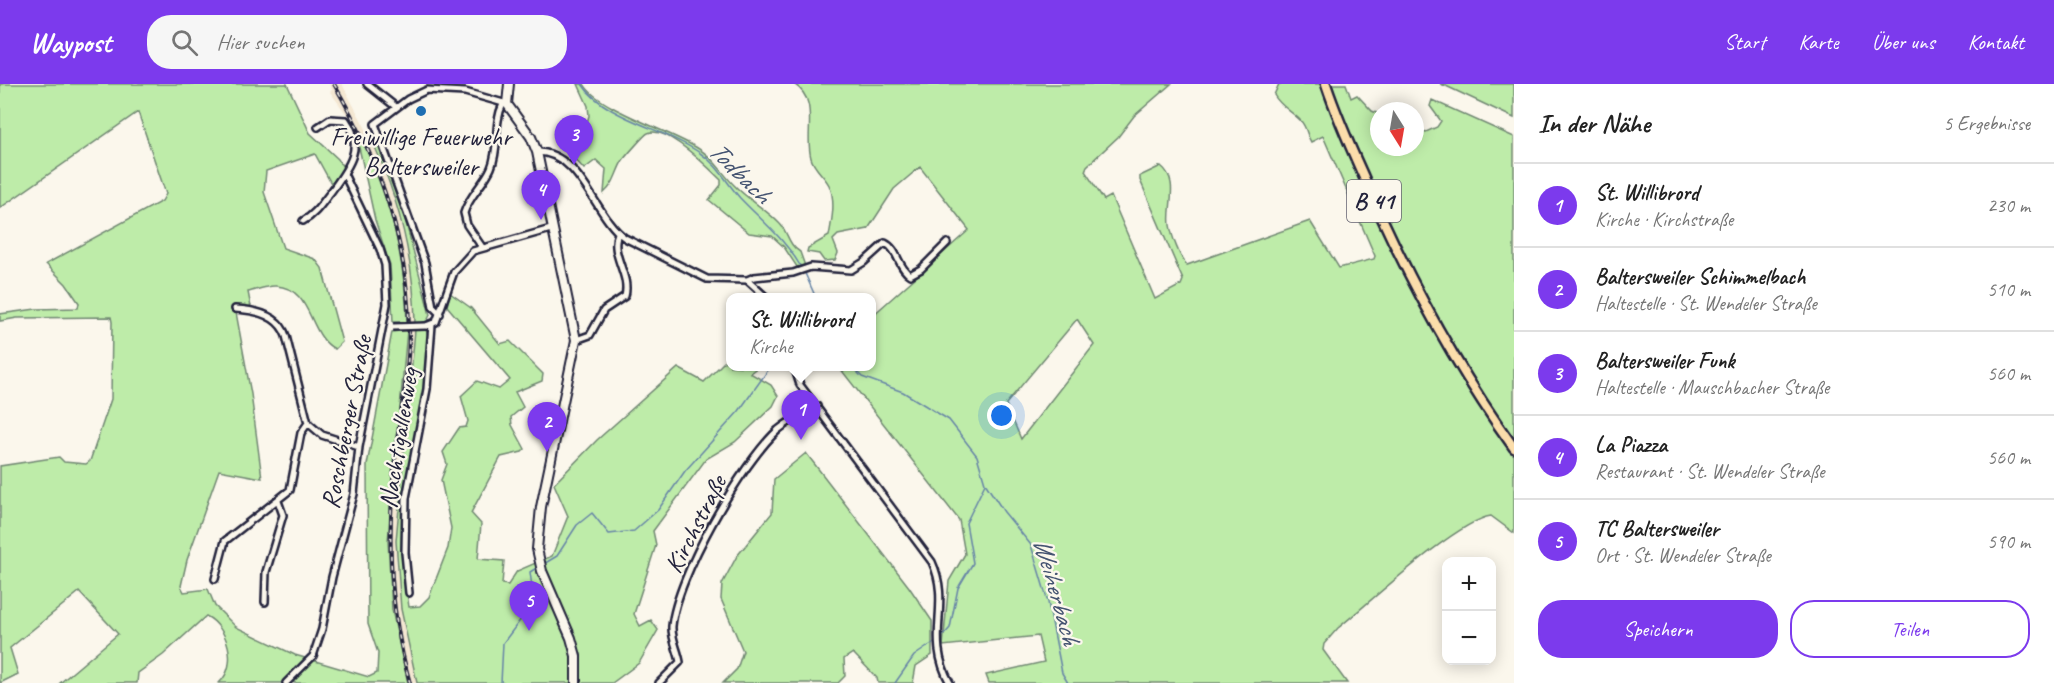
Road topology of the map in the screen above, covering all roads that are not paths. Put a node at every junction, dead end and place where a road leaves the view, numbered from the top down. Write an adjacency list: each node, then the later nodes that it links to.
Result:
1 (367, 84): 7 (street)
2 (424, 84): 5 (street)
3 (509, 84): 6 (main road)
4 (1326, 84): 27 (highway, B 41)
5 (427, 90): 6 (street); 7 (street)
6 (505, 104): 9 (main road); 15 (street)
7 (396, 107): 19 (street)
8 (318, 127): 10 (street)
9 (537, 152): 12 (main road); 13 (street)
10 (344, 174): 11 (street); 21 (street)
11 (303, 221)
12 (551, 229): 15 (street); 22 (main road)
13 (618, 233): 16 (street); 22 (street)
14 (947, 243): 16 (street)
15 (482, 247): 19 (street)
16 (747, 280): 17 (street)
17 (762, 293)
18 (235, 309): 25 (street)
19 (440, 314): 20 (street)
20 (429, 325): 21 (street, Roschberger Straße, bridge); 30 (street, Nachtigallenweg)
21 (385, 327): 26 (street, Roschberger Straße)
22 (576, 340): 33 (main road)
23 (796, 371): 24 (street)
24 (818, 406): 34 (street, Kirchstraße); 35 (street)
25 (308, 423): 26 (street); 28 (street)
26 (359, 447): 32 (street, Roschberger Straße)
27 (1514, 448)
28 (278, 501): 29 (street); 31 (street)
29 (215, 579)
30 (409, 593)
31 (265, 602)
32 (286, 683)
33 (576, 683)
34 (659, 683)
35 (950, 683)

